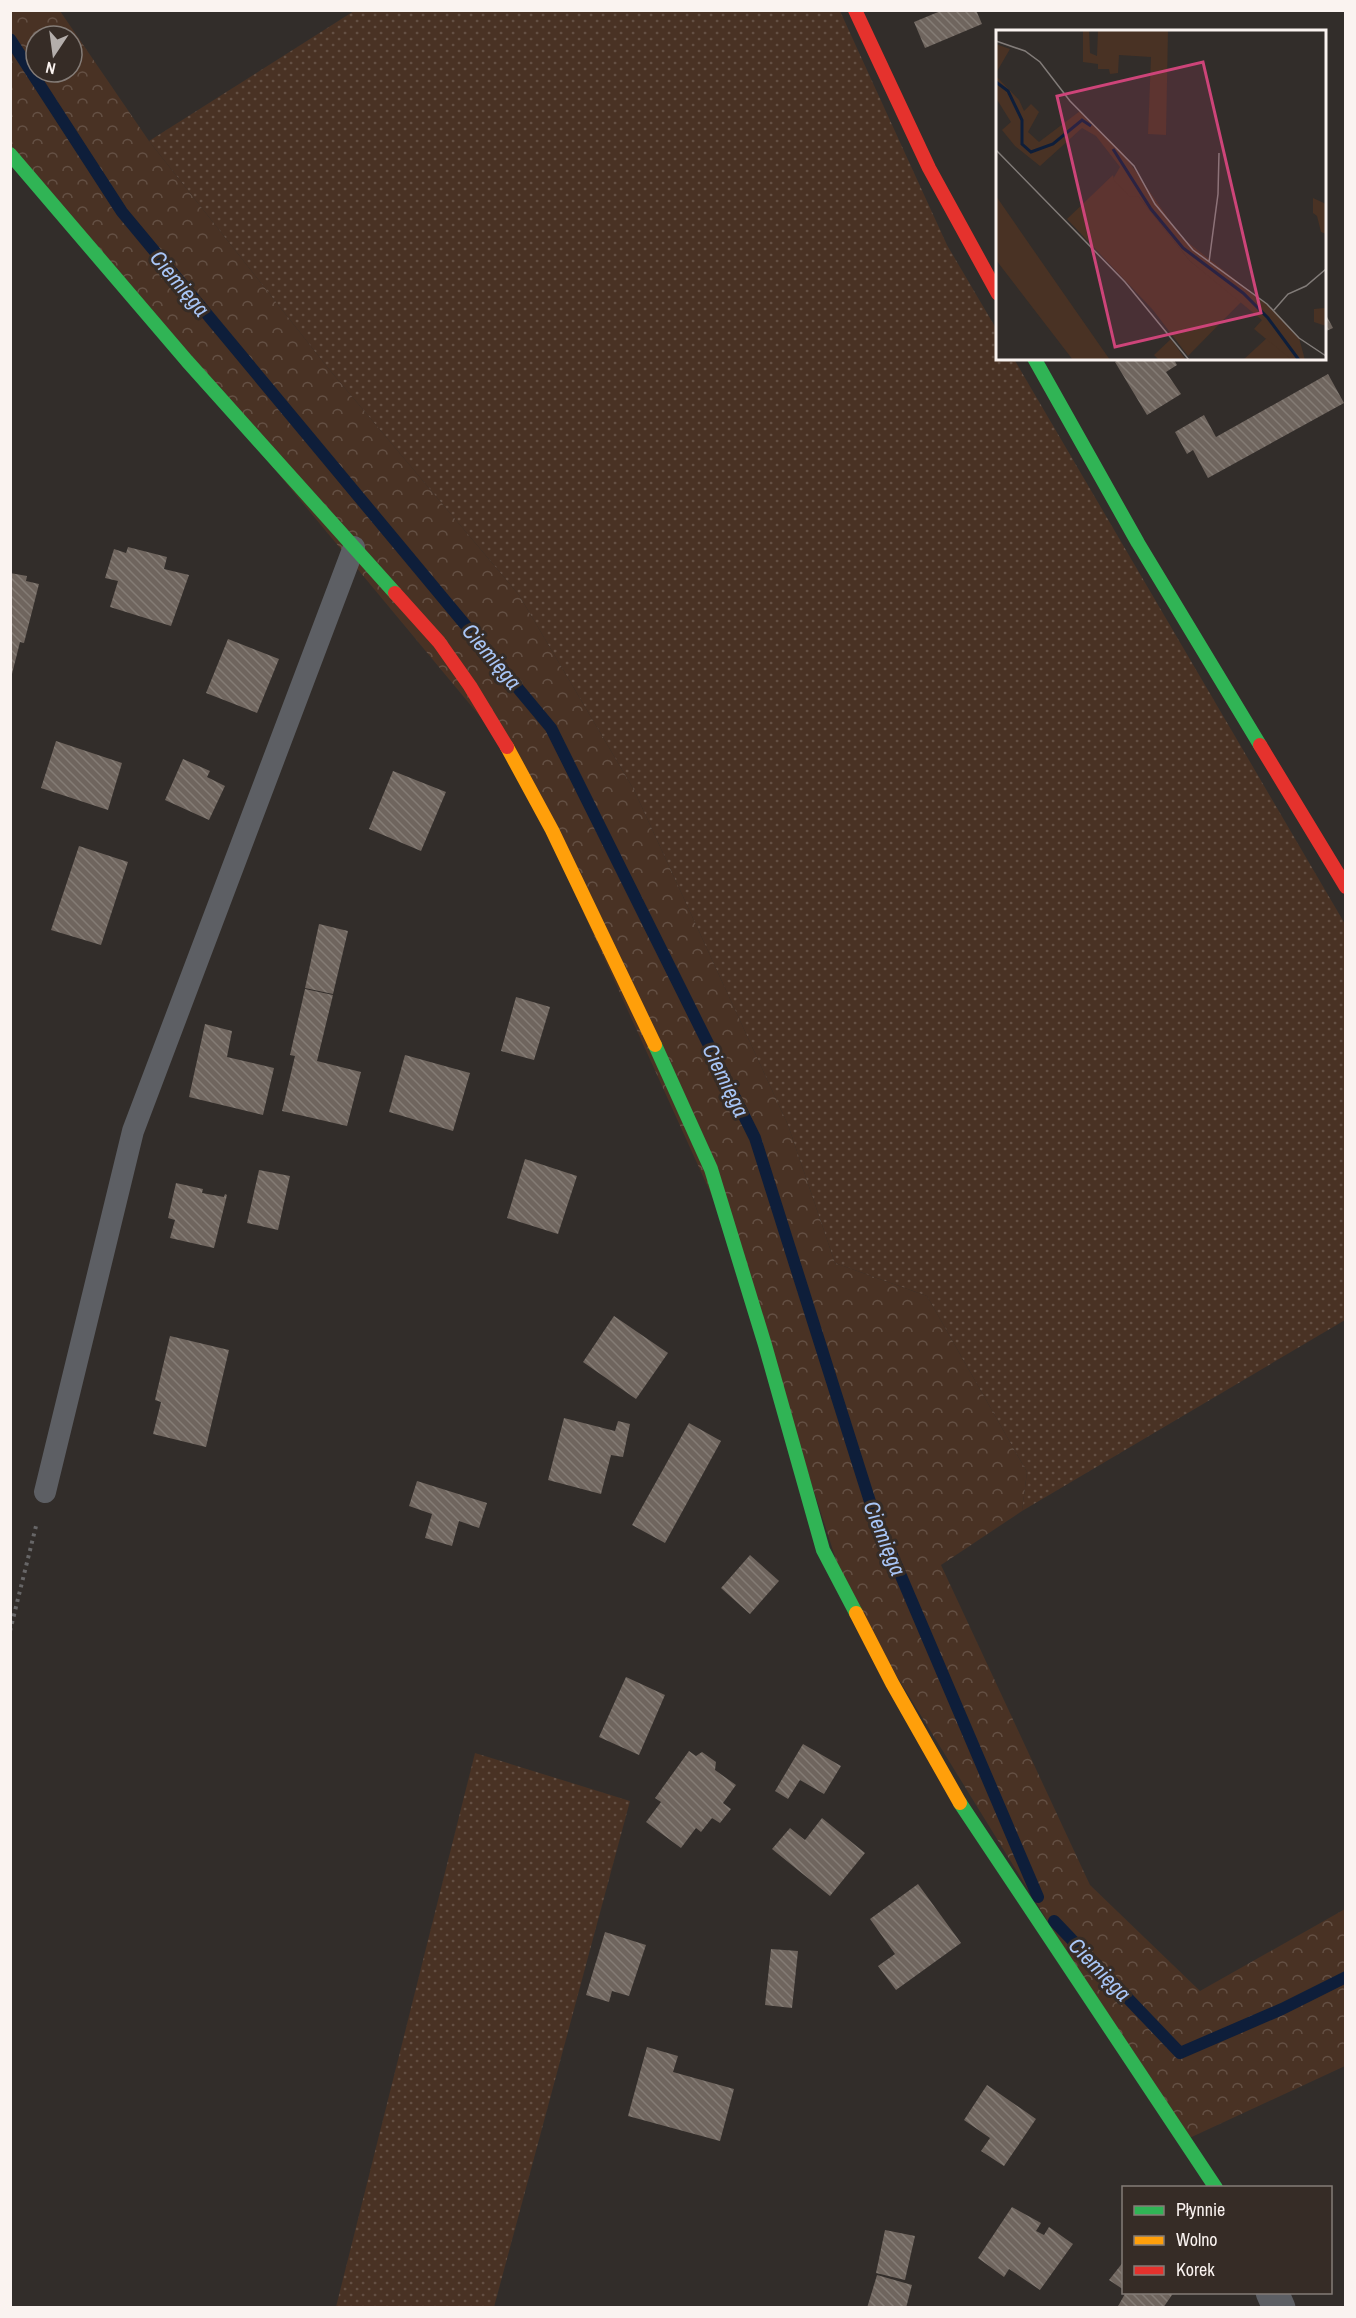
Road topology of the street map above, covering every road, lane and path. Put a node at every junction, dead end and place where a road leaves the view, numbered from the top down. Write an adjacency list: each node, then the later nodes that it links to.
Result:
1 (855, 10): 3 (street)
2 (10, 154): 5 (street)
3 (996, 290)
4 (1035, 360): 6 (street)
5 (354, 547): 7 (lane); 9 (street)
6 (1346, 887)
7 (45, 1492): 8 (path)
8 (10, 1631)
9 (1215, 2186)

